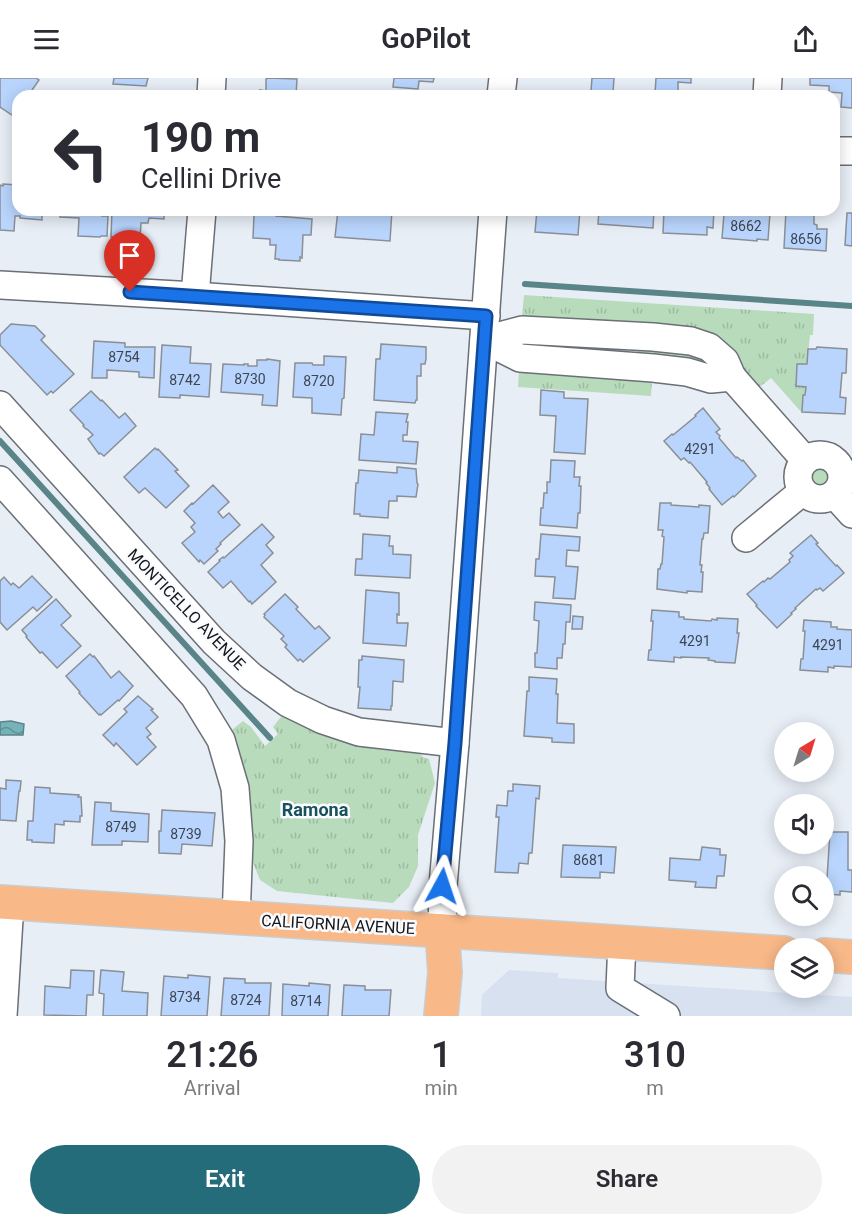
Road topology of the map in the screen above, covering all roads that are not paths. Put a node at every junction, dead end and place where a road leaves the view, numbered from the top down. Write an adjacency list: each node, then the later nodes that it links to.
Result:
1 (202, 216): 4 (street)
2 (494, 216): 5 (street)
3 (0, 285): 4 (street)
4 (195, 296): 5 (street)
5 (485, 328): 6 (street); 7 (street); 17 (street)
6 (624, 336): 7 (street); 8 (street)
7 (621, 366): 8 (street)
8 (732, 377): 11 (street)
9 (0, 405): 17 (street, MONTICELLO AVENUE)
10 (844, 454): 11 (street); 14 (street)
11 (805, 460): 13 (street)
12 (0, 480): 19 (street)
13 (802, 491): 14 (street); 16 (street)
14 (834, 494): 15 (street)
15 (852, 514)
16 (746, 538)
17 (455, 743): 20 (street)
18 (5, 902): 19 (main road, CALIFORNIA AVENUE); 25 (street)
19 (236, 918): 20 (main road, CALIFORNIA AVENUE)
20 (442, 931): 21 (main road, CALIFORNIA AVENUE); 26 (main road)
21 (622, 942): 22 (main road, CALIFORNIA AVENUE); 27 (street)
22 (774, 952)
23 (834, 956): 24 (main road)
24 (852, 957)
25 (3, 1016)
26 (441, 1016)
27 (666, 1016)

